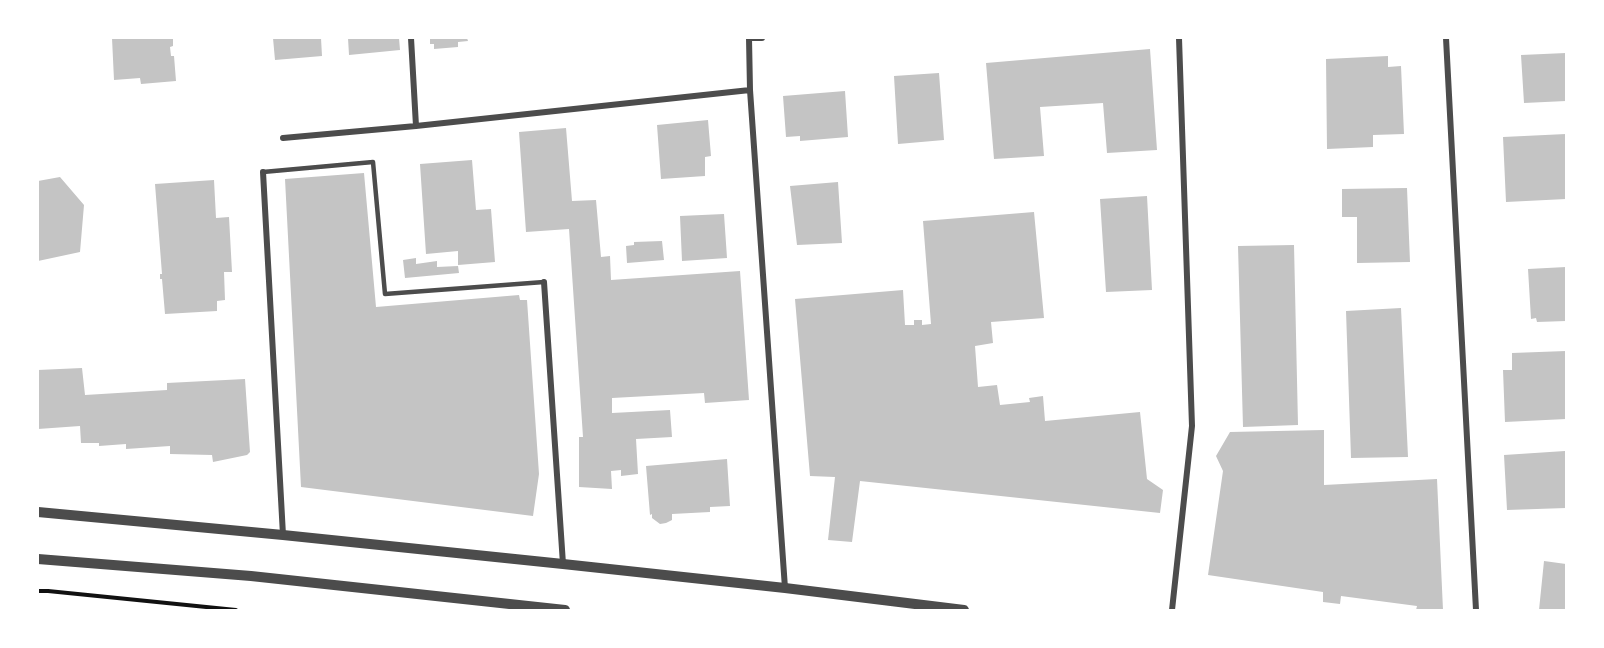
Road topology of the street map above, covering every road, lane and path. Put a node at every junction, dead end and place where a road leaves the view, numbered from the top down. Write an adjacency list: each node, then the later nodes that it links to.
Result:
1 (411, 38): 7 (street)
2 (749, 38): 3 (street); 6 (street)
3 (762, 38)
4 (1179, 38): 20 (street)
5 (1446, 38): 21 (street)
6 (750, 90): 7 (street); 15 (street)
7 (416, 126): 8 (street)
8 (283, 138)
9 (263, 172): 10 (lane); 12 (street)
10 (544, 282): 14 (street)
11 (39, 511): 12 (street)
12 (283, 534): 14 (street)
13 (38, 560): 18 (street)
14 (563, 564): 15 (street)
15 (784, 588): 19 (street)
16 (38, 591): 17 (path)
17 (236, 610)
18 (565, 610)
19 (964, 610)
20 (1172, 610)
21 (1476, 610)

